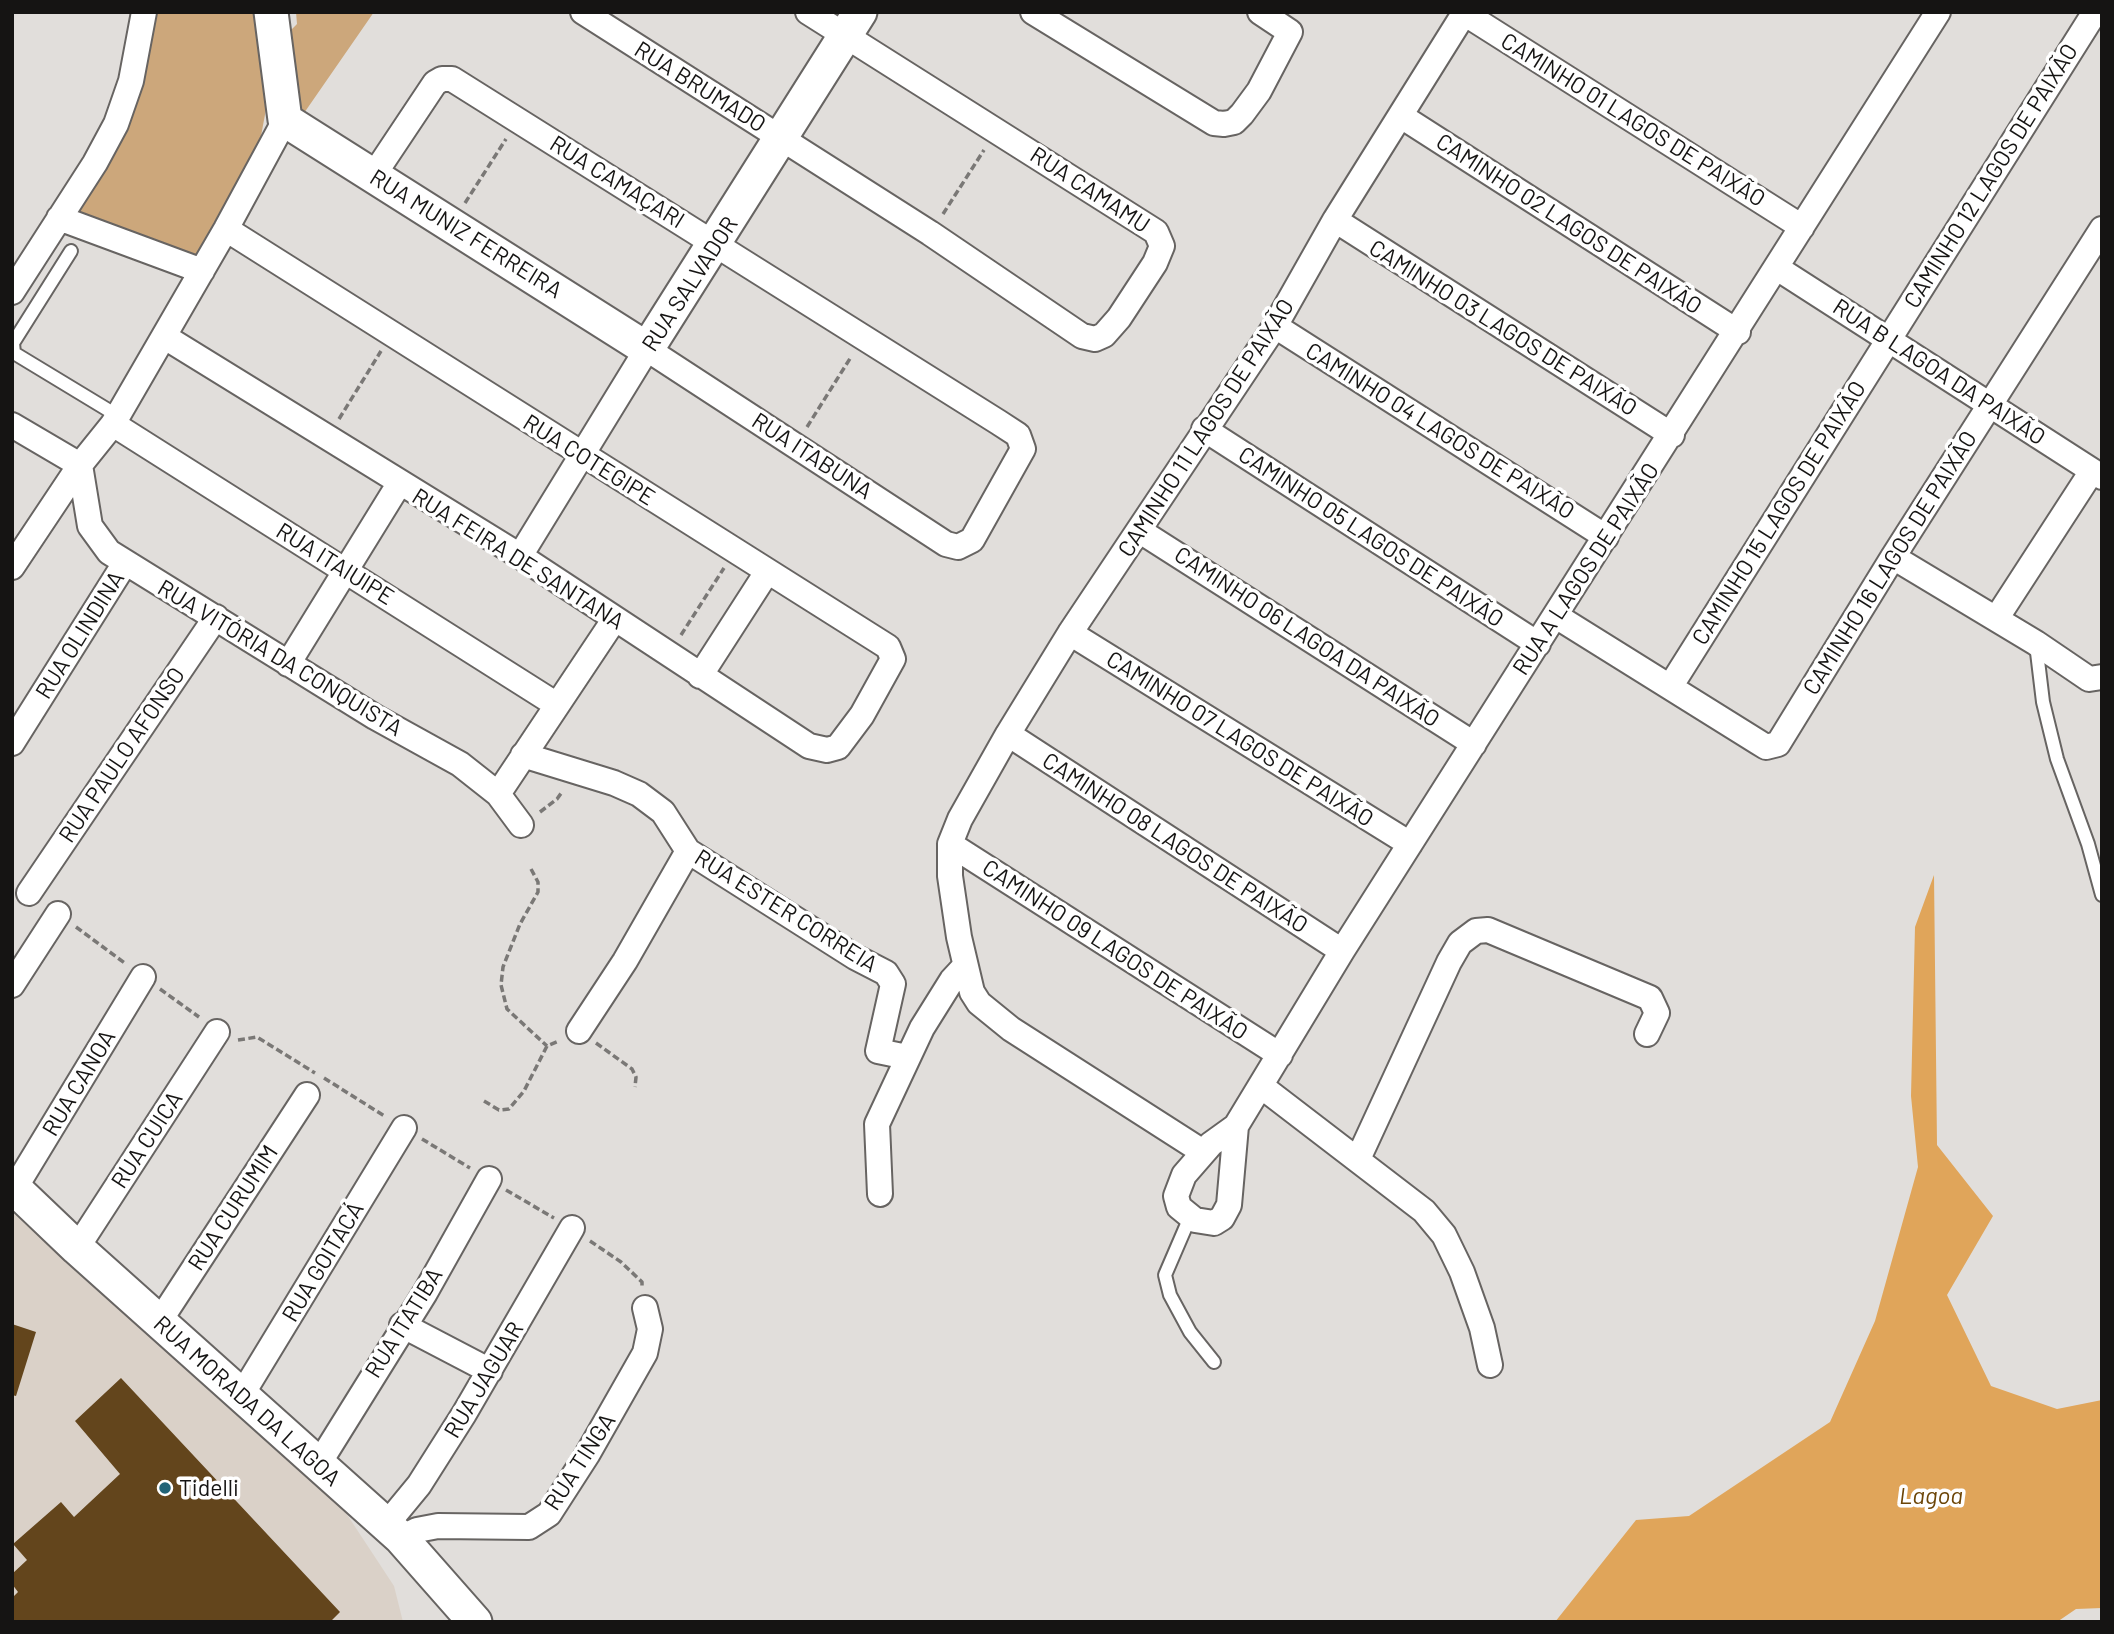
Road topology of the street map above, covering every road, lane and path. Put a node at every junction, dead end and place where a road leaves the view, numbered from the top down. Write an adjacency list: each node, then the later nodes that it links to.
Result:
1 (144, 12): 18 (street)
2 (271, 12): 13 (street)
3 (583, 12): 16 (street, RUA BRUMADO)
4 (808, 12): 11 (street)
5 (1033, 12): 10 (street)
6 (1260, 12): 10 (street)
7 (1938, 12): 21 (street, RUA A LAGOS DE PAIXÃO)
8 (2095, 12): 35 (street, CAMINHO 12 LAGOS DE PAIXÃO)
9 (1464, 13): 12 (street, CAMINHO 11 LAGOS DE PAIXÃO); 21 (street, CAMINHO 01 LAGOS DE PAIXÃO)
10 (1060, 19)
11 (853, 24): 15 (street, RUA CAMAMU); 16 (street, RUA SALVADOR)
12 (1401, 116): 19 (street, CAMINHO 11 LAGOS DE PAIXÃO); 31 (street, CAMINHO 02 LAGOS DE PAIXÃO)
13 (285, 120): 17 (street, RUA MUNIZ FERREIRA); 22 (street)
14 (519, 120): 17 (street, RUA CAMAÇARI); 20 (path); 25 (street, RUA CAMAÇARI)
15 (997, 130): 24 (path); 24 (street, RUA CAMAMU)
16 (782, 139): 24 (street, RUA CAMAMU); 25 (street, RUA SALVADOR)
17 (373, 176): 20 (street, RUA MUNIZ FERREIRA)
18 (59, 218): 28 (street); 29 (street)
19 (1335, 220): 30 (street, CAMINHO 11 LAGOS DE PAIXÃO); 41 (street, CAMINHO 03 LAGOS DE PAIXÃO)
20 (452, 223): 36 (street, RUA MUNIZ FERREIRA)
21 (1802, 227): 27 (street, RUA A LAGOS DE PAIXÃO)
22 (226, 229): 28 (street); 32 (street, RUA COTEGIPE)
23 (2102, 229): 37 (street, CAMINHO 16 LAGOS DE PAIXÃO)
24 (930, 233)
25 (716, 244): 34 (street, RUA CAMAÇARI); 36 (street, RUA SALVADOR)
26 (71, 251): 38 (lane)
27 (1777, 268): 31 (street, RUA A LAGOS DE PAIXÃO); 35 (street, RUA B LAGOA DA PAIXÃO)
28 (202, 271): 33 (street)
29 (12, 292)
30 (1275, 326): 40 (street, CAMINHO 11 LAGOS DE PAIXÃO); 50 (street, CAMINHO 04 LAGOS DE PAIXÃO)
31 (1738, 332): 41 (street, RUA A LAGOS DE PAIXÃO)
32 (392, 334): 42 (path); 44 (street, RUA COTEGIPE)
33 (165, 337): 38 (street); 42 (street, RUA FEIRA DE SANTANA)
34 (863, 337): 43 (path); 49 (street, RUA CAMAÇARI)
35 (1888, 339): 37 (street, RUA B LAGOA DA PAIXÃO); 69 (street, CAMINHO 15 LAGOS DE PAIXÃO)
36 (647, 349): 43 (street, RUA ITABUNA); 44 (street, RUA SALVADOR)
37 (1989, 404): 46 (street, RUA B LAGOA DA PAIXÃO); 53 (street, CAMINHO 16 LAGOS DE PAIXÃO)
38 (115, 420): 45 (street); 56 (street, RUA ITAIUIPE)
39 (12, 425): 45 (street)
40 (1204, 429): 48 (street, CAMINHO 11 LAGOS DE PAIXÃO); 64 (street, CAMINHO 05 LAGOS DE PAIXÃO)
41 (1672, 435): 50 (street, RUA A LAGOS DE PAIXÃO)
42 (326, 439): 47 (street, RUA FEIRA DE SANTANA)
43 (796, 445): 49 (street, RUA ITABUNA)
44 (583, 457): 51 (street, RUA COTEGIPE); 52 (street, RUA SALVADOR)
45 (80, 465): 54 (street, RUA VITÓRIA DA CONQUISTA); 55 (street)
46 (2097, 474): 60 (street)
47 (399, 484): 52 (street, RUA FEIRA DE SANTANA); 56 (street)
48 (1140, 531): 62 (street, CAMINHO 11 LAGOS DE PAIXÃO); 74 (street, CAMINHO 06 LAGOA DA PAIXÃO)
49 (976, 534)
50 (1606, 537): 58 (street, RUA A LAGOS DE PAIXÃO)
51 (734, 551): 57 (street, RUA COTEGIPE); 65 (path)
52 (520, 556): 61 (street, RUA FEIRA DE SANTANA)
53 (1893, 557): 60 (street); 69 (street, CAMINHO 16 LAGOS DE PAIXÃO)
54 (125, 563): 59 (street, RUA VITÓRIA DA CONQUISTA); 73 (street, RUA OLINDINA)
55 (12, 567)
56 (346, 571): 66 (street); 70 (street, RUA ITAIUIPE)
57 (767, 572): 67 (street); 71 (street, RUA COTEGIPE)
58 (1556, 616): 64 (street, RUA A LAGOS DE PAIXÃO); 69 (street, CAMINHO 16 LAGOS DE PAIXÃO)
59 (216, 617): 66 (street, RUA VITÓRIA DA CONQUISTA); 83 (street, RUA PAULO AFONSO)
60 (1996, 619): 63 (street)
61 (614, 620): 65 (street, RUA FEIRA DE SANTANA); 70 (street)
62 (1070, 634): 72 (street, CAMINHO 11 LAGOS DE PAIXÃO); 80 (street, CAMINHO 07 LAGOS DE PAIXÃO)
63 (2036, 643): 68 (street); 84 (lane)
64 (1538, 645): 74 (street, RUA A LAGOS DE PAIXÃO)
65 (669, 656): 67 (street, RUA FEIRA DE SANTANA)
66 (288, 664): 77 (street, RUA VITÓRIA DA CONQUISTA)
67 (700, 676): 71 (street, RUA FEIRA DE SANTANA)
68 (2102, 677)
69 (1670, 687)
70 (557, 705): 75 (street)
71 (863, 715)
72 (1008, 734): 79 (street, CAMINHO 11 LAGOS DE PAIXÃO); 86 (street, CAMINHO 08 LAGOS DE PAIXÃO)
73 (12, 743)
74 (1474, 744): 80 (street, RUA A LAGOS DE PAIXÃO)
75 (523, 755): 76 (street, RUA ESTER CORREIA); 77 (street)
76 (575, 772): 78 (path); 81 (street, RUA ESTER CORREIA)
77 (498, 793): 78 (street, RUA VITÓRIA DA CONQUISTA)
78 (521, 825)
79 (950, 844): 87 (street); 94 (street, CAMINHO 09 LAGOS DE PAIXÃO)
80 (1410, 844): 86 (street, RUA A LAGOS DE PAIXÃO)
81 (688, 851): 90 (street); 95 (street, RUA ESTER CORREIA)
82 (531, 869): 93 (path)
83 (29, 893)
84 (2102, 895)
85 (58, 914): 89 (street)
86 (1342, 951): 94 (street, RUA A LAGOS DE PAIXÃO)
87 (965, 966): 95 (street); 102 (street)
88 (143, 977): 105 (street, RUA CANOA)
89 (12, 985)
90 (579, 1031): 93 (path); 97 (path)
91 (217, 1032): 101 (path); 109 (street, RUA CUICA)
92 (1647, 1034): 103 (street)
93 (547, 1046): 99 (path)
94 (1280, 1055): 96 (street, RUA A LAGOS DE PAIXÃO)
95 (907, 1057): 106 (street)
96 (1261, 1086): 100 (street, RUA A LAGOS DE PAIXÃO); 103 (street)
97 (635, 1087)
98 (307, 1095): 111 (street, RUA CURUMIM)
99 (484, 1101)
100 (1236, 1126): 102 (street, RUA A LAGOS DE PAIXÃO); 107 (street, RUA A LAGOS DE PAIXÃO)
101 (404, 1128): 104 (path); 116 (street, RUA GOITACÁ)
102 (1203, 1152): 107 (street, RUA A LAGOS DE PAIXÃO)
103 (1358, 1159): 114 (street)
104 (489, 1180): 108 (path); 112 (street, RUA ITATIBA)
105 (14, 1187): 109 (street, RUA MORADA DA LAGOA)
106 (880, 1194)
107 (1190, 1217): 113 (lane)
108 (572, 1228): 110 (path); 115 (street, RUA JAGUAR)
109 (77, 1248): 111 (street, RUA MORADA DA LAGOA)
110 (645, 1308): 118 (street, RUA TINGA)
111 (159, 1322): 116 (street, RUA MORADA DA LAGOA)
112 (402, 1325): 115 (street); 117 (street, RUA ITATIBA)
113 (1214, 1362)
114 (1490, 1365)
115 (490, 1371): 118 (street, RUA JAGUAR)
116 (241, 1396): 117 (street, RUA MORADA DA LAGOA)
117 (318, 1465): 118 (street, RUA MORADA DA LAGOA)
118 (393, 1531): 119 (street, RUA MORADA DA LAGOA)
119 (475, 1622)

